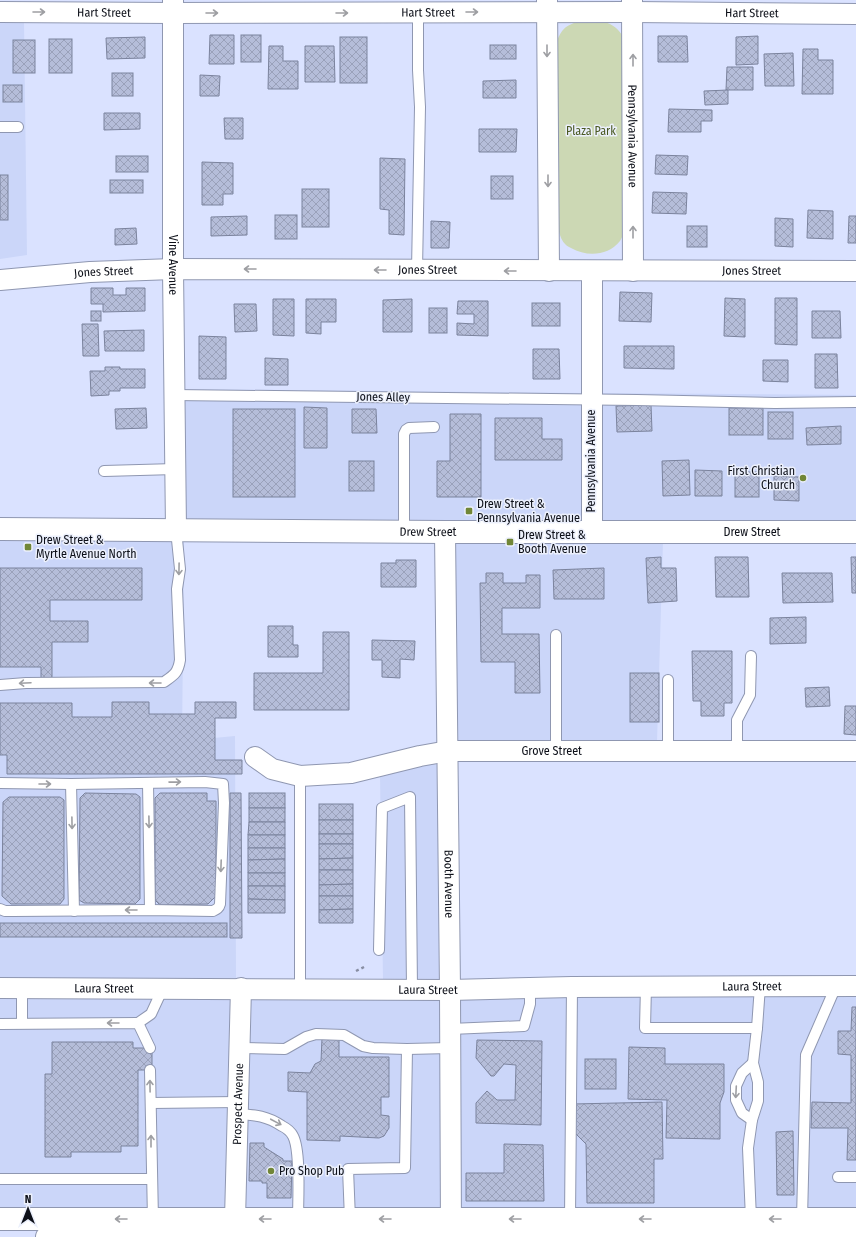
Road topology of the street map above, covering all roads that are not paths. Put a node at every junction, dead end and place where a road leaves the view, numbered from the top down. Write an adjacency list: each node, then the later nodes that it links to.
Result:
1 (547, 6): 2 (street, Hart Street); 5 (street, Hart Street, one-way to 1); 11 (street, one-way to 11)
2 (632, 6): 6 (street, Hart Street); 13 (street, Pennsylvania Avenue, one-way to 2)
3 (173, 7): 4 (street, Hart Street, one-way to 3); 5 (street, Hart Street, one-way to 5); 9 (street, Vine Avenue)
4 (0, 12)
5 (418, 13): 10 (lane)
6 (856, 14)
7 (0, 127): 8 (lane)
8 (18, 127)
9 (173, 269): 10 (street, Jones Street, one-way to 9); 15 (street, Jones Street); 16 (street, Vine Avenue)
10 (417, 270): 11 (street, Jones Street, one-way to 10)
11 (549, 271): 12 (street, Jones Street)
12 (592, 271): 13 (street, Jones Street); 17 (street, Pennsylvania Avenue)
13 (633, 271): 14 (street, Jones Street)
14 (856, 271)
15 (0, 280)
16 (174, 394): 17 (lane, Jones Alley); 20 (street, Vine Avenue)
17 (591, 400): 18 (lane, Jones Alley); 25 (street, Pennsylvania Avenue)
18 (856, 402)
19 (434, 427): 24 (lane)
20 (175, 469): 21 (lane); 23 (street, Vine Avenue)
21 (104, 472)
22 (0, 529): 23 (street, Drew Street)
23 (176, 530): 24 (street, Drew Street); 31 (lane, one-way to 31)
24 (404, 531): 26 (street, Drew Street)
25 (592, 531): 26 (street, Drew Street); 27 (street, Drew Street)
26 (445, 532): 32 (street, Booth Avenue)
27 (856, 532)
28 (556, 635): 33 (lane)
29 (751, 656): 35 (lane)
30 (668, 680): 34 (lane)
31 (0, 685)
32 (448, 751): 33 (street, Grove Street); 38 (street, Grove Street); 58 (street, Booth Avenue)
33 (556, 751): 34 (street, Grove Street)
34 (668, 751): 35 (street, Grove Street)
35 (737, 751): 36 (street, Grove Street)
36 (856, 751)
37 (255, 757): 38 (street, Grove Street)
38 (300, 776): 55 (lane)
39 (148, 783): 41 (lane); 44 (lane, one-way to 44); 44 (lane, one-way to 44)
40 (3, 784): 41 (lane, one-way to 41)
41 (72, 784): 43 (lane, one-way to 43)
42 (0, 908): 43 (lane)
43 (74, 910): 44 (lane, one-way to 43)
44 (150, 910)
45 (379, 950): 57 (lane)
46 (646, 986): 47 (street, Laura Street); 50 (street, Laura Street); 62 (lane)
47 (760, 986): 48 (street, Laura Street); 62 (lane)
48 (836, 986): 49 (street, Laura Street); 81 (lane)
49 (856, 986)
50 (572, 987): 56 (street, Laura Street); 79 (lane)
51 (0, 988): 52 (street, Laura Street)
52 (22, 988): 53 (street, Laura Street); 59 (lane)
53 (163, 988): 54 (street, Laura Street); 60 (lane)
54 (241, 988): 55 (street, Laura Street); 65 (street, Prospect Avenue)
55 (300, 988): 57 (street, Laura Street)
56 (530, 988): 58 (street, Laura Street); 63 (lane)
57 (412, 989): 58 (street, Laura Street)
58 (450, 990): 63 (street, Booth Avenue)
59 (22, 1023): 60 (lane, one-way to 59); 61 (lane)
60 (138, 1023): 64 (lane)
61 (0, 1024)
62 (757, 1028): 67 (lane)
63 (450, 1039): 66 (lane); 85 (street, Booth Avenue)
64 (150, 1048)
65 (240, 1048): 66 (lane); 70 (street, Prospect Avenue)
66 (407, 1049): 78 (lane)
67 (753, 1063): 71 (lane); 71 (lane, one-way to 71)
68 (150, 1070): 69 (lane, one-way to 68)
69 (151, 1102): 70 (lane); 75 (lane, one-way to 69)
70 (238, 1108): 77 (street, Prospect Avenue); 84 (lane, one-way to 84)
71 (752, 1120): 80 (lane)
72 (838, 1177): 73 (lane)
73 (856, 1177)
74 (0, 1179): 75 (lane)
75 (152, 1179): 83 (lane)
76 (0, 1219): 83 (street, one-way to 76)
77 (235, 1219): 83 (street); 84 (street, one-way to 77)
78 (350, 1219): 84 (street); 85 (street, one-way to 78)
79 (570, 1219): 80 (street, one-way to 79); 85 (street, one-way to 85)
80 (751, 1219): 81 (street, one-way to 80)
81 (802, 1219): 82 (street)
82 (856, 1219)
83 (153, 1220)
84 (303, 1228): 85 (street); 87 (street)
85 (450, 1228): 86 (street)
86 (856, 1235)
87 (48, 1237)

